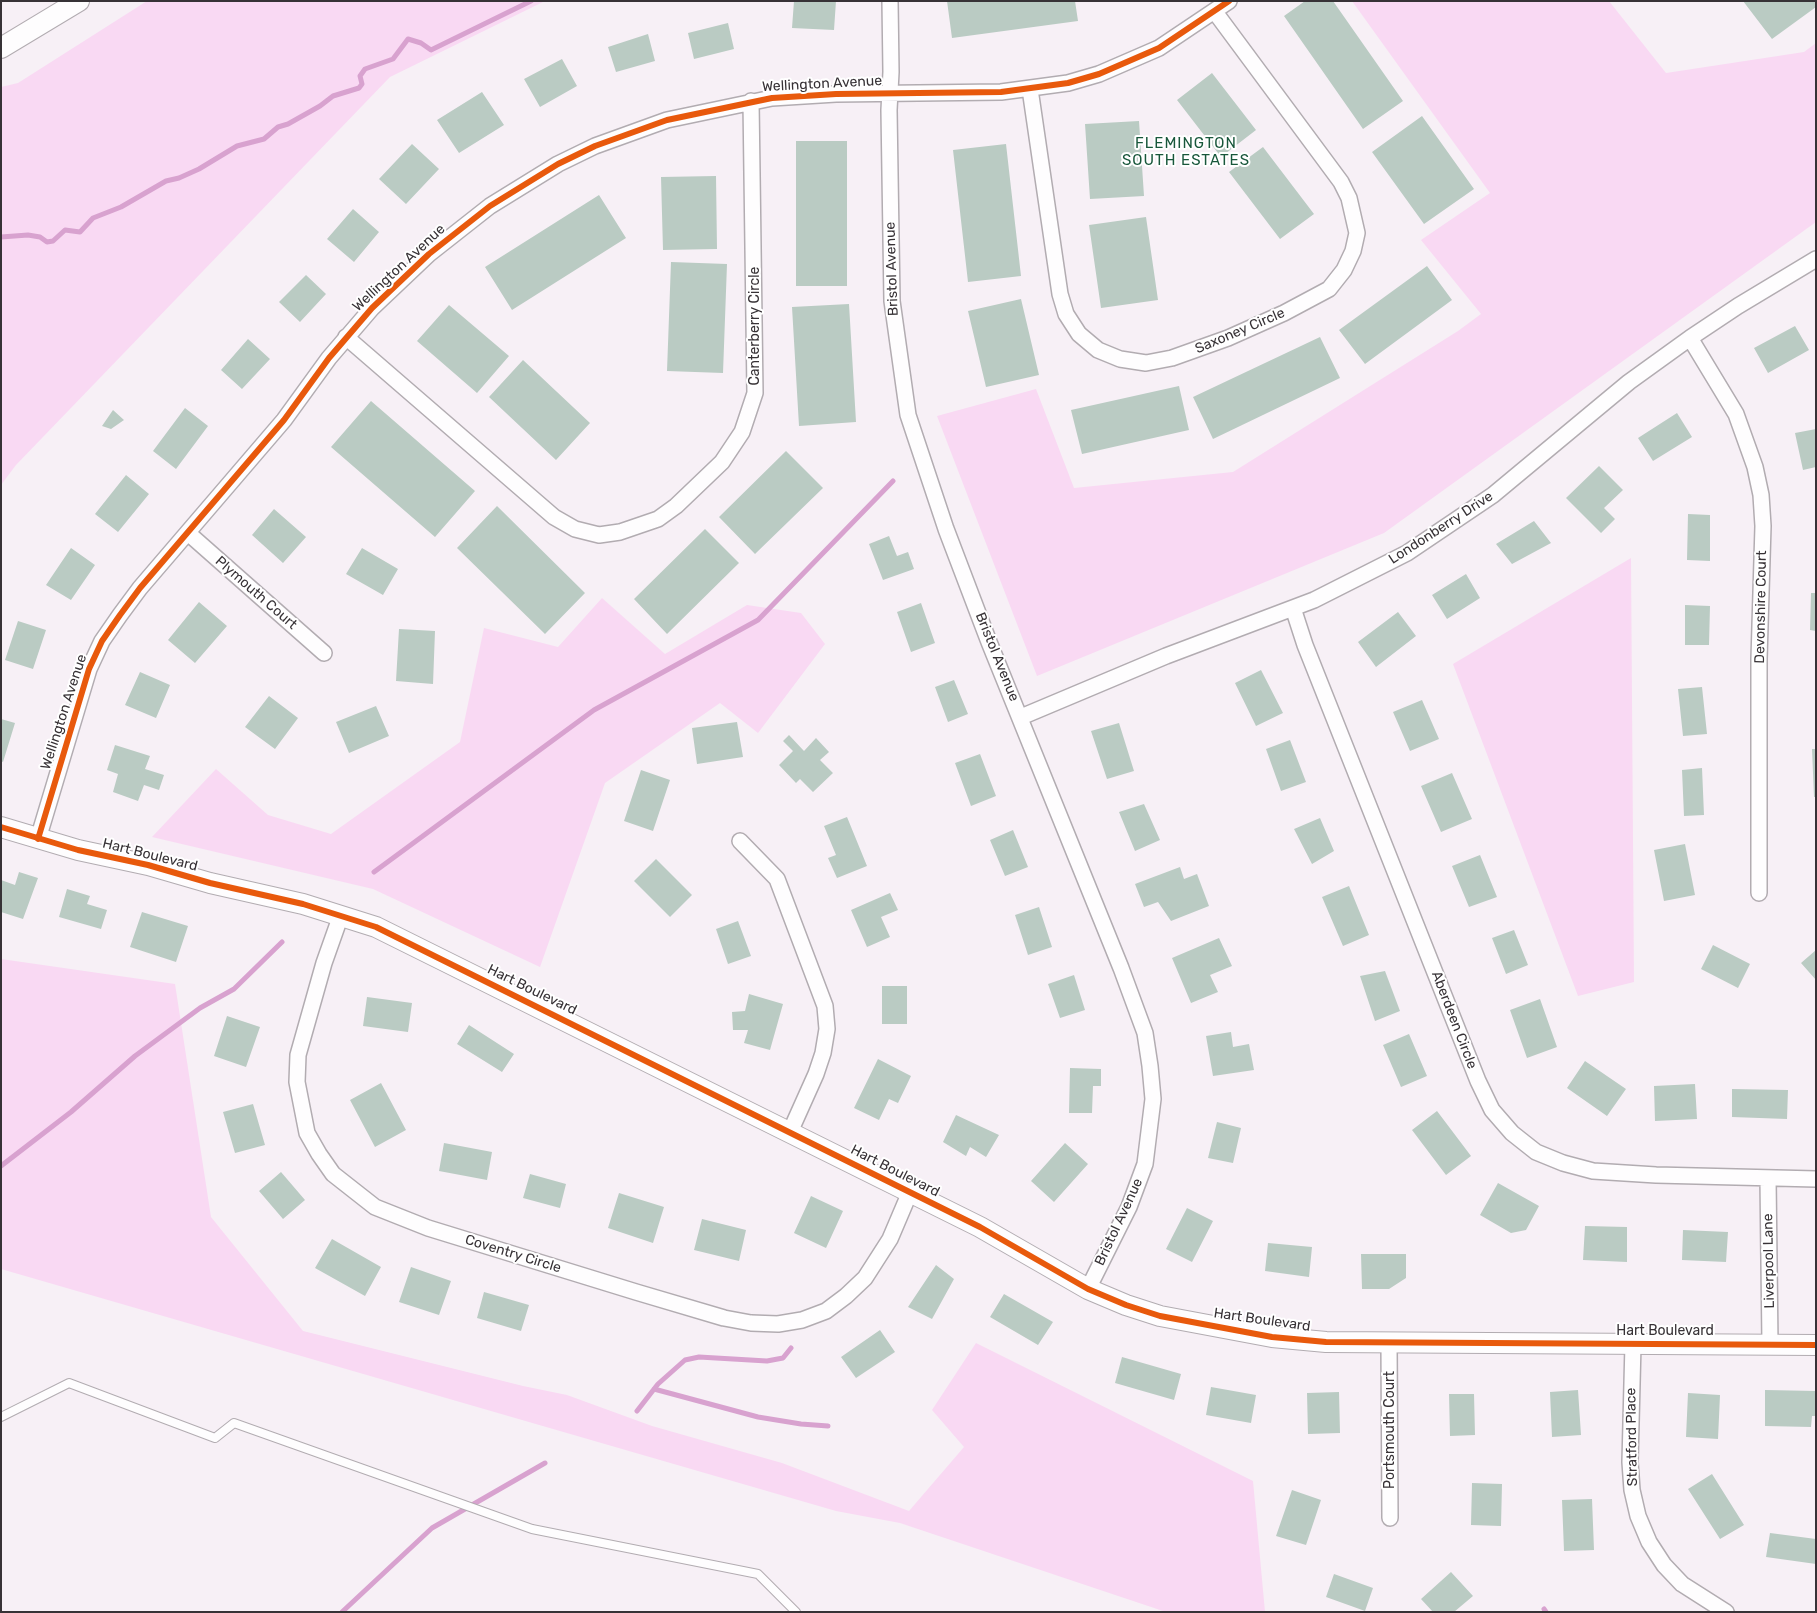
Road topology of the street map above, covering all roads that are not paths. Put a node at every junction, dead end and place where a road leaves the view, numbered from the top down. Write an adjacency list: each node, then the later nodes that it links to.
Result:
1 (78, 1): 5 (street)
2 (890, 1): 7 (street, Bristol Avenue)
3 (1229, 1): 4 (street, Wellington Avenue)
4 (1215, 12): 6 (street, Wellington Avenue); 6 (street, Saxoney Circle)
5 (1, 48)
6 (1030, 89): 7 (street, Wellington Avenue)
7 (890, 93): 8 (street, Wellington Avenue); 15 (street, Bristol Avenue)
8 (751, 101): 10 (street, Wellington Avenue); 10 (street, Canterberry Circle)
9 (1816, 259): 11 (street, Londonberry Drive)
10 (346, 337): 12 (street, Wellington Avenue)
11 (1690, 338): 13 (street, Londonberry Drive); 19 (street, Devonshire Court)
12 (188, 533): 14 (street, Plymouth Court); 17 (street, Wellington Avenue)
13 (1293, 608): 15 (street, Londonberry Drive); 22 (street, Aberdeen Circle)
14 (324, 653)
15 (1020, 717): 25 (street, Bristol Avenue)
16 (1, 827): 17 (street, Hart Boulevard)
17 (38, 839): 20 (street, Hart Boulevard)
18 (740, 841): 21 (street)
19 (1759, 893)
20 (341, 916): 21 (street, Hart Boulevard); 24 (street, Coventry Circle)
21 (790, 1132): 24 (street, Hart Boulevard)
22 (1768, 1178): 23 (street, Aberdeen Circle); 28 (street, Liverpool Lane)
23 (1816, 1179)
24 (910, 1192): 25 (street, Hart Boulevard)
25 (1088, 1289): 26 (street, Hart Boulevard)
26 (1389, 1343): 27 (street, Hart Boulevard); 31 (street, Portsmouth Court)
27 (1633, 1344): 28 (street, Hart Boulevard); 33 (street, Stratford Place)
28 (1770, 1344): 29 (street, Hart Boulevard)
29 (1816, 1345)
30 (1, 1417): 32 (lane)
31 (1390, 1518)
32 (796, 1612)
33 (1726, 1612)

